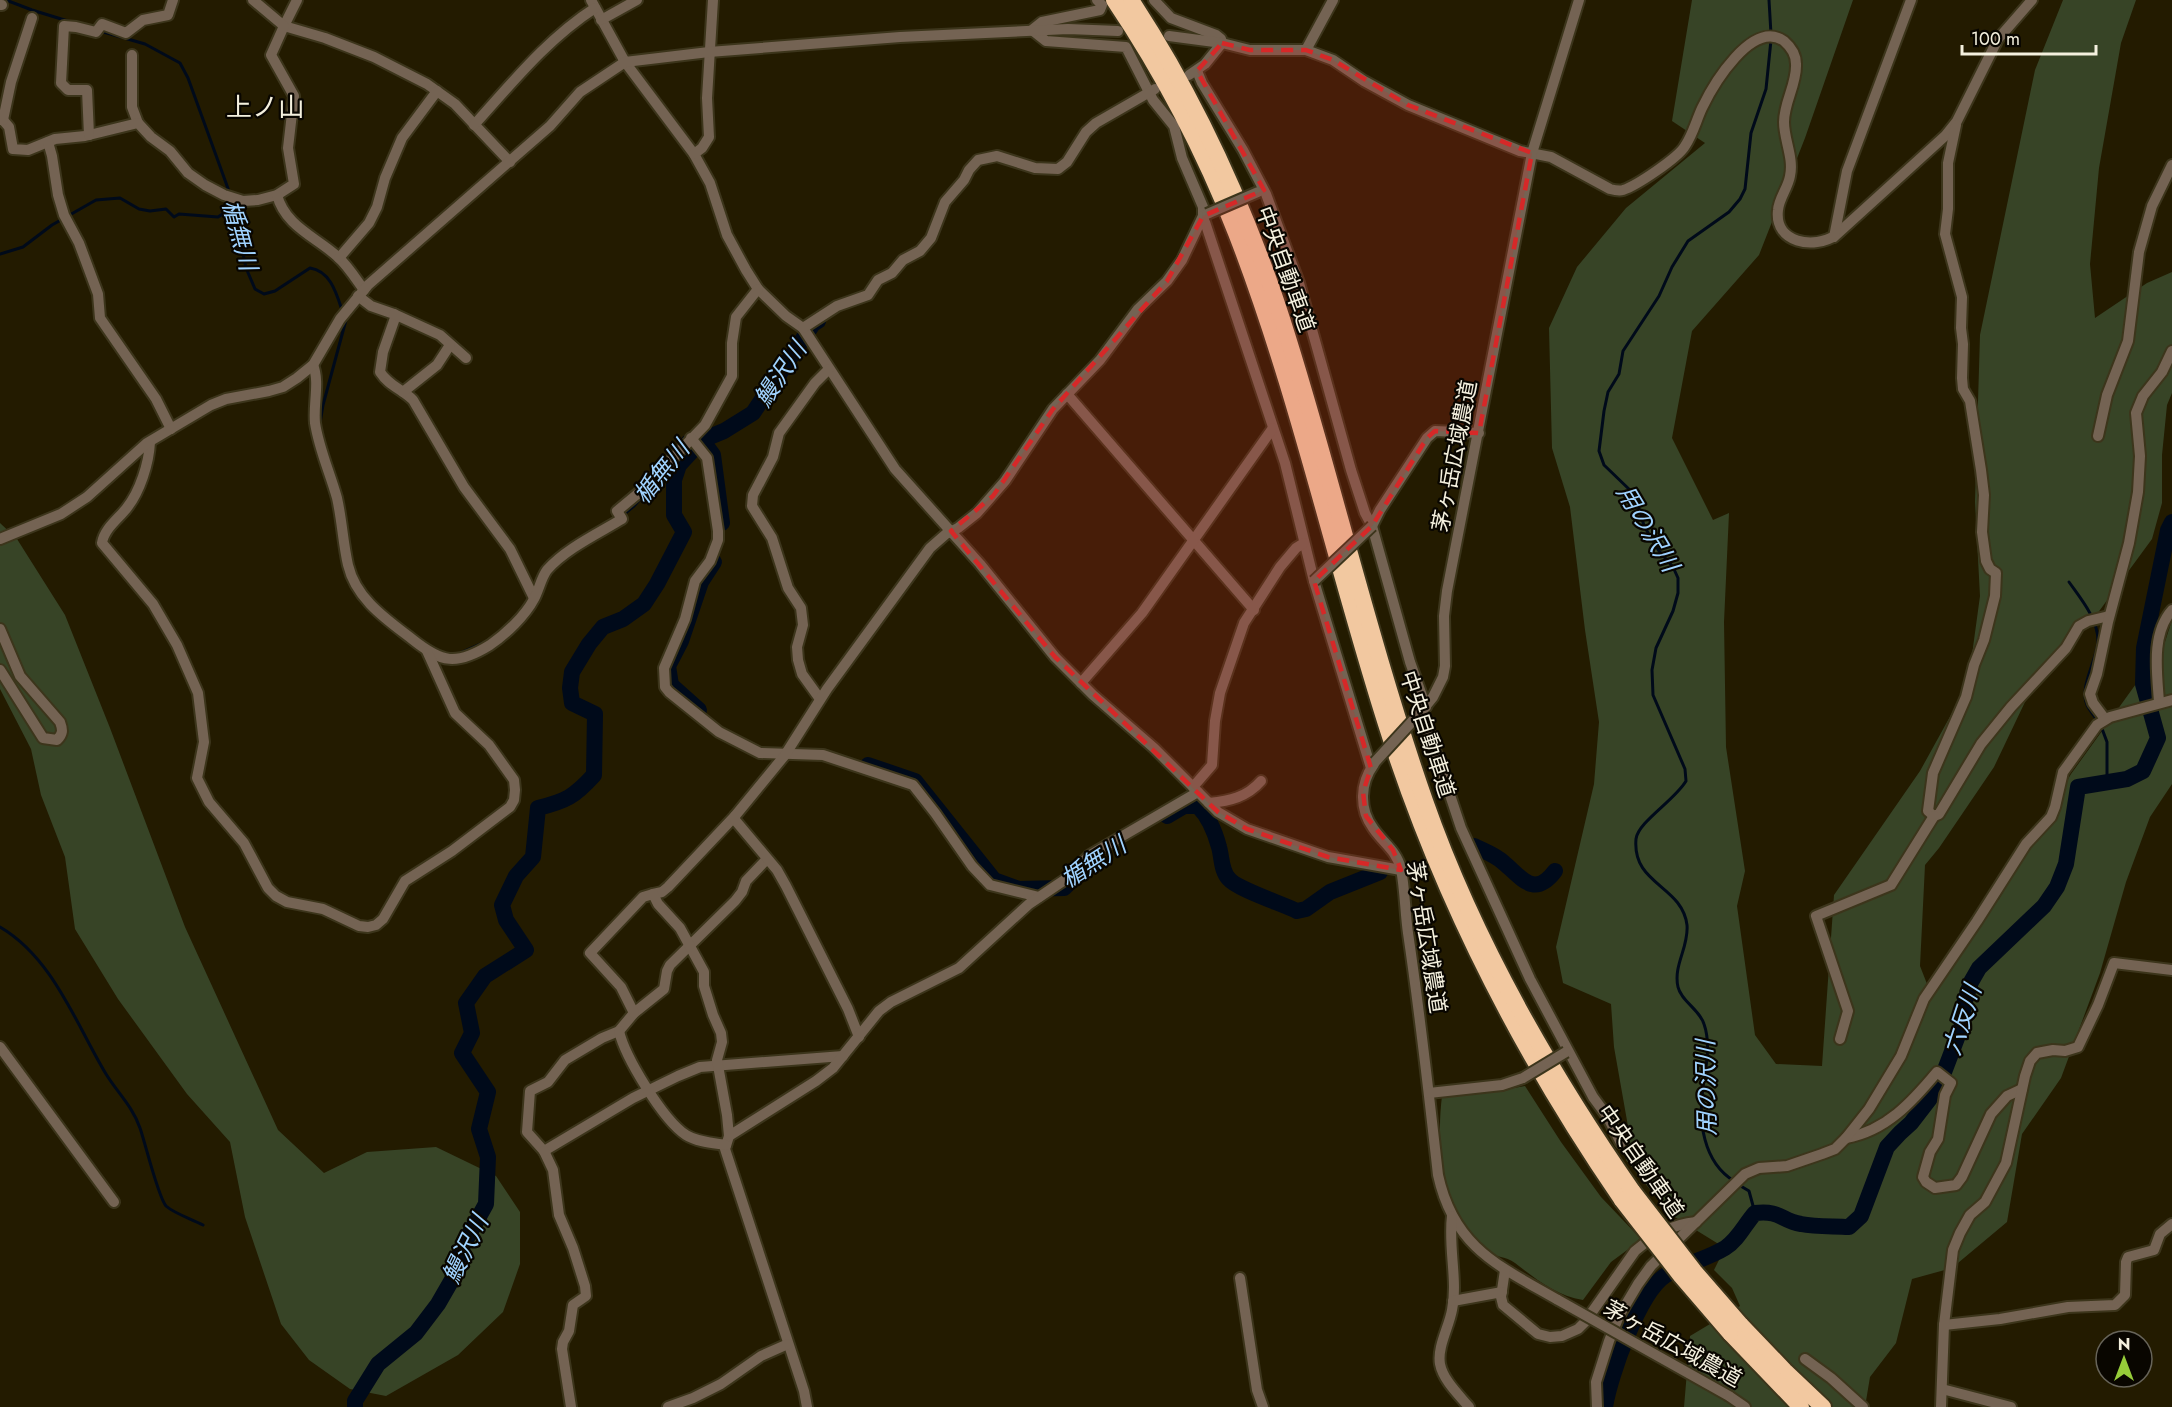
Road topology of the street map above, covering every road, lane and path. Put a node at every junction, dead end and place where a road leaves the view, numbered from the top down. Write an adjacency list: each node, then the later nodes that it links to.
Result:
1 (173, 0): 32 (street)
2 (253, 0): 17 (street)
3 (297, 0): 17 (street)
4 (637, 0): 16 (street)
5 (713, 0): 23 (street)
6 (1097, 0): 18 (street)
7 (1114, 0): 107 (highway, 中央自動車道)
8 (1131, 0): 107 (highway, 中央自動車道)
9 (1154, 0): 21 (street)
10 (1333, 0): 22 (street)
11 (1579, 0): 34 (street, 茅ヶ岳広域農道)
12 (1911, 0): 41 (street)
13 (2032, 0): 29 (street)
14 (593, 4): 16 (street); 31 (street)
15 (32, 18): 28 (street)
16 (601, 20): 25 (street)
17 (284, 26): 27 (street); 39 (street)
18 (1032, 30): 19 (street); 23 (street); 26 (street)
19 (1118, 31)
20 (1169, 36): 21 (street)
21 (1222, 43): 22 (street); 38 (street)
22 (1306, 50): 34 (street)
23 (709, 52): 25 (street); 35 (street)
24 (132, 55): 30 (street)
25 (625, 62): 35 (street); 36 (street)
26 (1153, 90): 40 (street); 46 (street)
27 (437, 91): 31 (street); 42 (street)
28 (2, 120): 33 (street)
29 (1957, 121): 41 (street); 85 (street)
30 (138, 123): 32 (street); 39 (street)
31 (474, 125): 36 (street)
32 (89, 135): 33 (street)
33 (48, 142): 55 (street)
34 (1532, 153): 41 (street); 56 (street, 茅ヶ岳広域農道)
35 (694, 154): 43 (street)
36 (510, 162): 44 (street)
37 (2172, 165): 58 (street)
38 (1261, 191): 40 (street, bridge); 60 (street)
39 (277, 195): 42 (street)
40 (1205, 215): 53 (street); 54 (street)
41 (1834, 237)
42 (339, 258): 44 (street)
43 (758, 289): 46 (street); 57 (street)
44 (361, 293): 45 (street); 50 (street)
45 (394, 314): 47 (street); 52 (street)
46 (803, 328): 51 (street)
47 (450, 345): 49 (street); 52 (street)
48 (2172, 351): 69 (street)
49 (466, 358)
50 (313, 365): 55 (street); 71 (street)
51 (829, 369): 61 (street); 74 (street)
52 (403, 392): 66 (street)
53 (1067, 394): 61 (street); 63 (street)
54 (1273, 428): 63 (street); 64 (street)
55 (171, 429): 59 (street)
56 (1479, 433): 60 (street); 77 (street, 茅ヶ岳広域農道)
57 (694, 436): 66 (street); 79 (street)
58 (2098, 436)
59 (150, 442): 62 (street); 71 (street)
60 (1372, 526): 65 (street, bridge); 77 (street)
61 (951, 531): 73 (street); 74 (street)
62 (0, 539)
63 (1193, 539): 67 (street); 73 (street)
64 (1304, 543): 65 (street); 67 (street)
65 (1314, 581): 80 (street)
66 (534, 598): 71 (street)
67 (1254, 610): 82 (street)
68 (2172, 610): 76 (street)
69 (2109, 616): 78 (street); 85 (street)
70 (0, 629): 72 (street)
71 (427, 651)
72 (0, 670)
73 (1082, 683): 82 (street)
74 (820, 699): 79 (street)
75 (2172, 700): 76 (street)
76 (2153, 704): 78 (street)
77 (1423, 710): 80 (street, 茅ヶ岳広域農道, bridge); 97 (street)
78 (2102, 722): 103 (street)
79 (784, 754): 84 (street); 89 (street)
80 (1373, 765): 87 (street, 茅ヶ岳広域農道)
81 (1261, 781): 83 (street)
82 (1196, 790): 83 (street); 89 (street)
83 (1209, 803): 87 (street)
84 (735, 816): 86 (street); 88 (street)
85 (1934, 816): 95 (street)
86 (767, 859): 90 (street); 94 (street)
87 (1401, 870): 102 (street, 茅ヶ岳広域農道)
88 (653, 894): 90 (street); 92 (street)
89 (1042, 894): 94 (street)
90 (689, 946): 92 (street); 99 (street)
91 (2172, 970): 100 (street)
92 (634, 1012): 93 (street)
93 (619, 1031): 101 (street); 106 (street)
94 (859, 1037): 98 (street)
95 (1839, 1039)
96 (0, 1047): 108 (street)
97 (1568, 1051): 102 (street, bridge); 105 (street)
98 (843, 1056): 99 (street); 104 (street)
99 (718, 1066): 101 (street); 104 (street)
100 (2022, 1089): 103 (street); 116 (street)
101 (649, 1090): 104 (street); 106 (street)
102 (1429, 1093): 109 (street, 茅ヶ岳広域農道)
103 (1846, 1138): 110 (street)
104 (728, 1141): 118 (street)
105 (1621, 1143)
106 (544, 1151): 121 (street)
107 (1628, 1196): 117 (highway, 中央自動車道, bridge)
108 (114, 1202)
109 (1452, 1216): 112 (street, 茅ヶ岳広域農道); 115 (street)
110 (1696, 1222): 114 (street); 126 (street)
111 (2172, 1224): 116 (street)
112 (1505, 1270): 114 (street); 127 (street, 茅ヶ岳広域農道, bridge)
113 (1240, 1278): 124 (street)
114 (1502, 1292): 115 (street)
115 (1453, 1301): 125 (street)
116 (1944, 1325): 120 (street)
117 (1735, 1329): 128 (highway, 中央自動車道); 129 (highway, 中央自動車道)
118 (788, 1344): 122 (street); 123 (street)
119 (1805, 1359): 130 (street)
120 (1942, 1389): 131 (street); 132 (street)
121 (571, 1407)
122 (668, 1407)
123 (807, 1407)
124 (1263, 1407)
125 (1469, 1407)
126 (1597, 1407)
127 (1745, 1407)
128 (1801, 1407)
129 (1823, 1407)
130 (1863, 1407)
131 (1941, 1407)
132 (2011, 1407)

